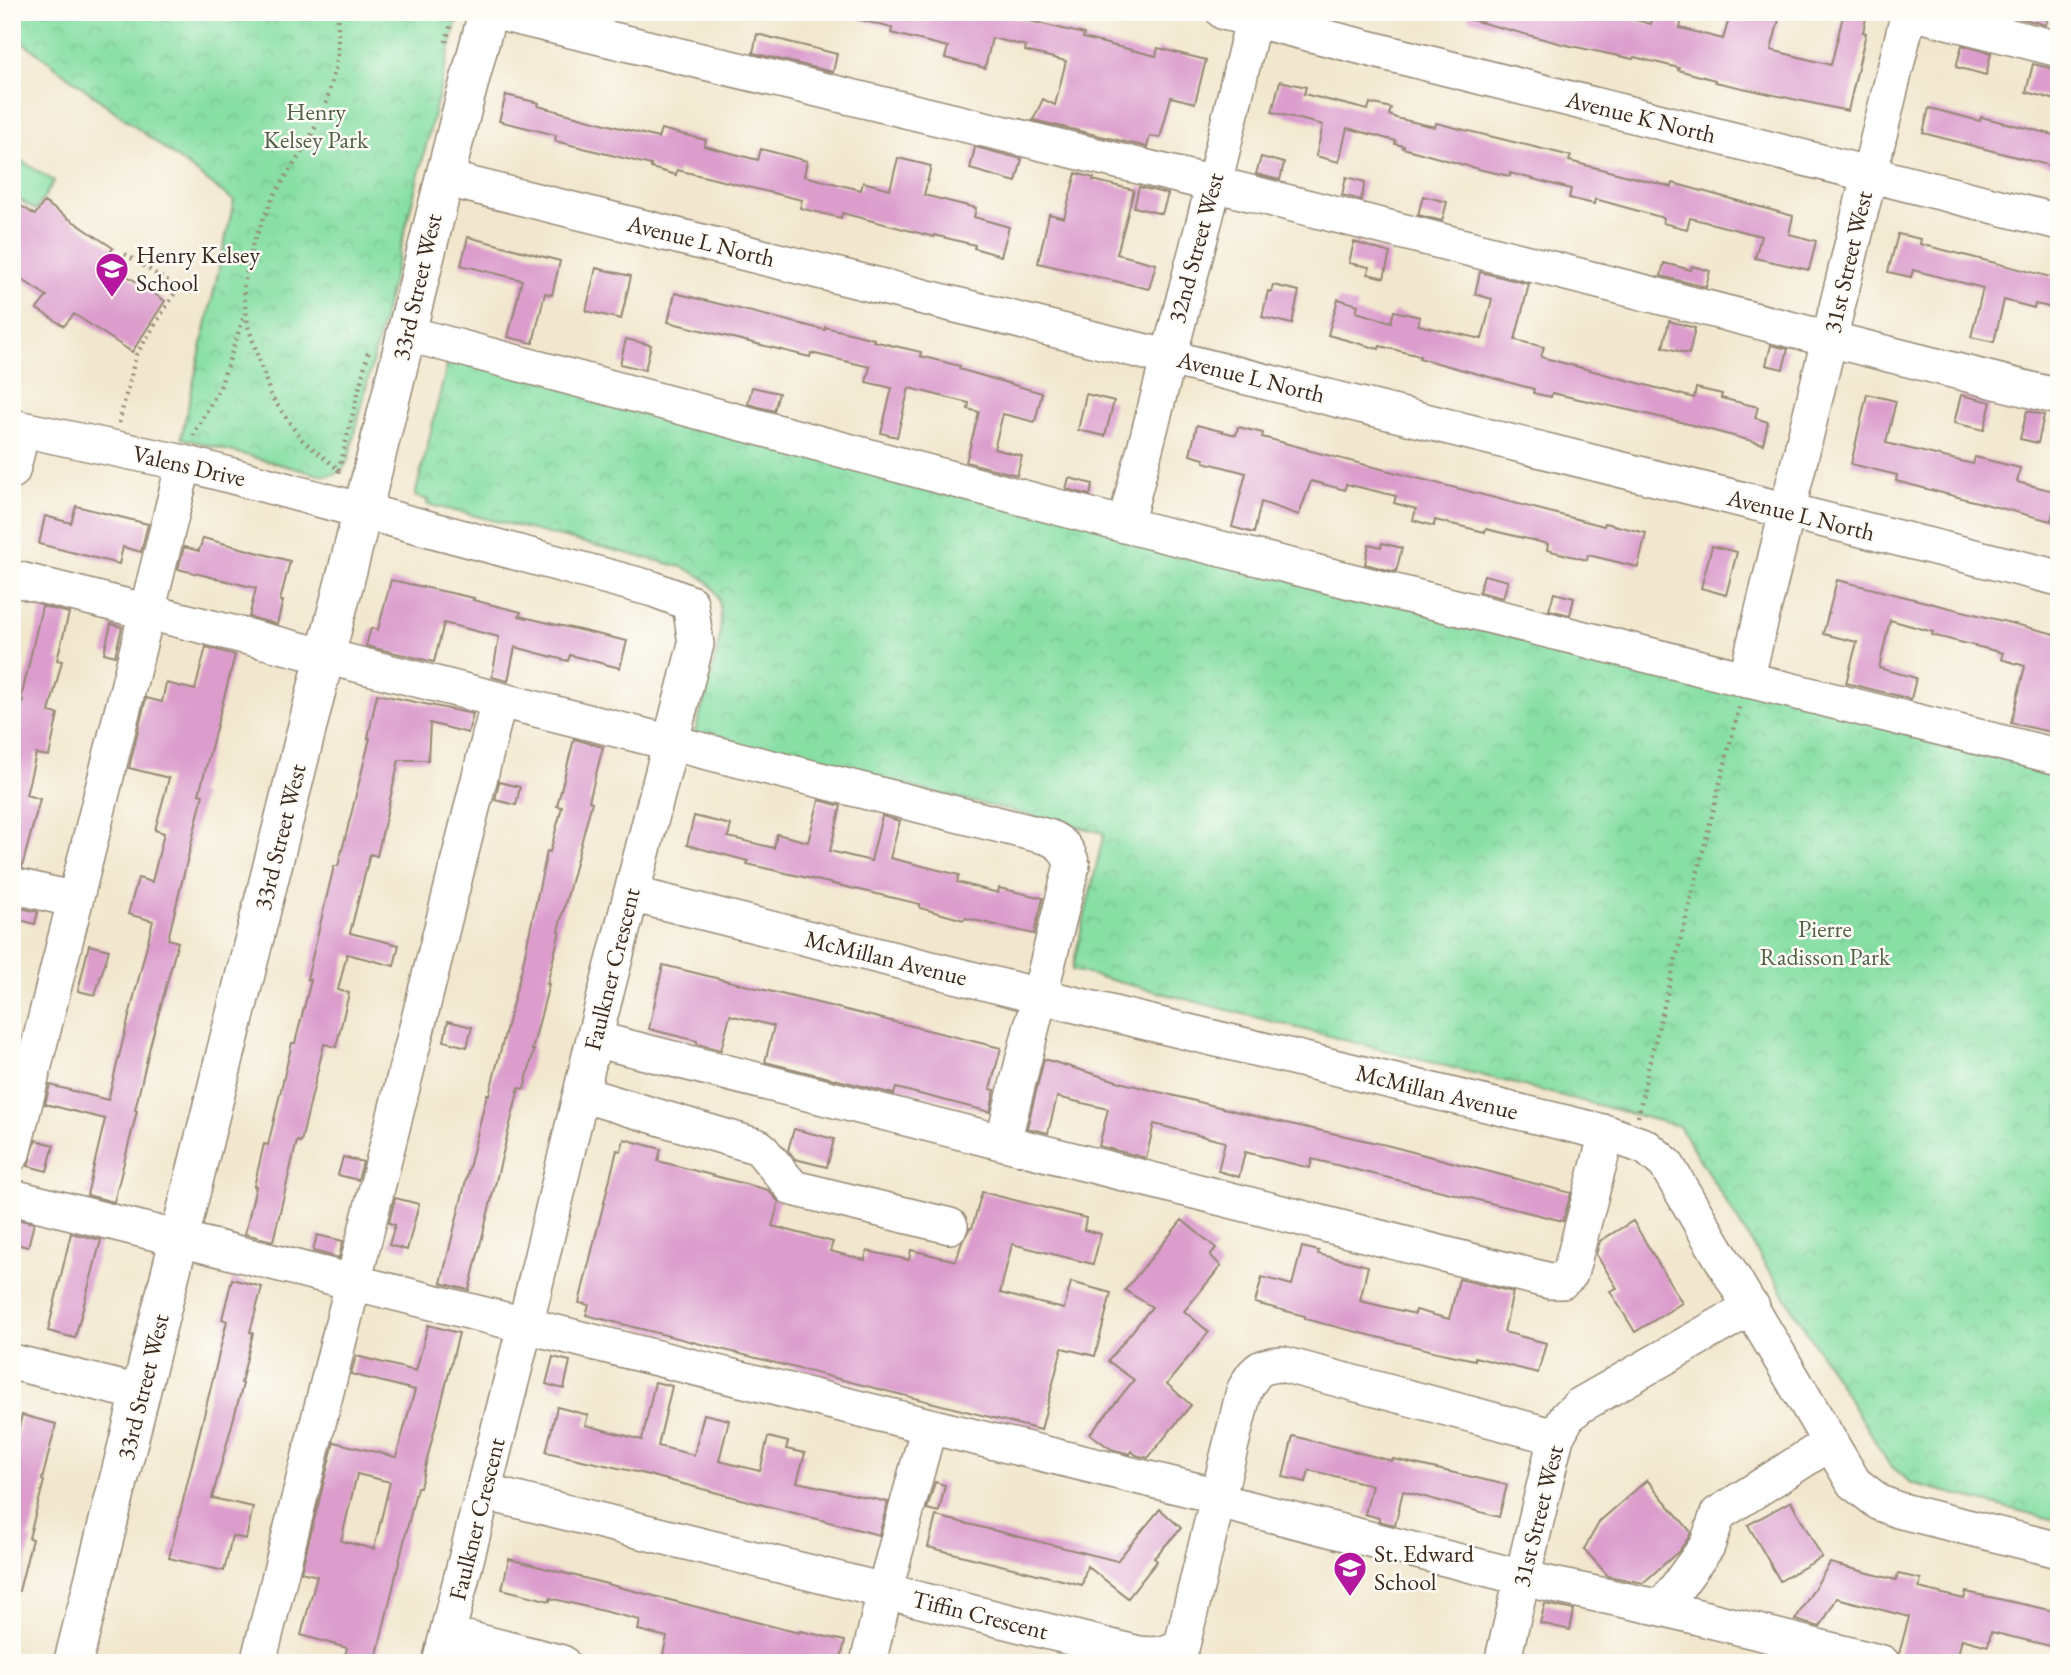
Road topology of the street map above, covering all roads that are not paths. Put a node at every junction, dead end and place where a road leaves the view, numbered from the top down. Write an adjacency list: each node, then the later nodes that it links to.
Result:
1 (488, 12): 7 (main road, 33rd Street West)
2 (496, 12): 8 (street)
3 (1910, 12): 5 (street); 6 (street, 31st Street West)
4 (1244, 15): 6 (street, Avenue K North); 8 (street, 32nd Street West)
5 (2059, 49)
6 (1870, 174): 9 (street, Avenue K North); 11 (street, 31st Street West)
7 (443, 178): 10 (main road, 33rd Street West); 12 (street, Avenue L North)
8 (1214, 184): 11 (street); 12 (street, 32nd Street West)
9 (2059, 222)
10 (405, 334): 17 (main road, 33rd Street West); 19 (street)
11 (1830, 339): 13 (street); 18 (street, 31st Street West)
12 (1168, 356): 18 (street, Avenue L North); 19 (street, 32nd Street West)
13 (2059, 397)
14 (17, 429): 15 (street, Valens Drive); 16 (street)
15 (186, 454): 17 (street, Valens Drive); 22 (street)
16 (12, 471)
17 (348, 506): 23 (main road, 33rd Street West); 26 (street, Faulkner Crescent)
18 (1787, 512): 21 (street, Avenue L North); 24 (street, 31st Street West)
19 (1125, 524): 24 (street)
20 (12, 578): 22 (street)
21 (2059, 578)
22 (147, 611): 23 (street); 30 (street)
23 (324, 656): 25 (street); 39 (main road, 33rd Street West)
24 (1746, 680): 27 (street)
25 (499, 700): 26 (street); 40 (street)
26 (671, 741): 29 (street, Faulkner Crescent); 31 (street)
27 (2059, 757)
28 (12, 885): 30 (street)
29 (631, 894): 31 (street, McMillan Avenue); 32 (street, Faulkner Crescent)
30 (75, 900): 36 (street)
31 (1039, 996): 34 (street, McMillan Avenue); 35 (street)
32 (594, 1039): 33 (street, Faulkner Crescent); 35 (street)
33 (581, 1094): 38 (street); 42 (street, Faulkner Crescent)
34 (1620, 1138): 35 (street); 41 (street, McMillan Avenue)
35 (1003, 1142)
36 (12, 1154)
37 (12, 1196): 39 (street)
38 (950, 1226)
39 (181, 1239): 40 (street); 44 (main road, 33rd Street West)
40 (352, 1282): 42 (street); 56 (street)
41 (1752, 1307): 46 (street, 31st Street West); 47 (street, McMillan Avenue)
42 (525, 1326): 45 (street); 48 (street, Faulkner Crescent)
43 (12, 1362): 44 (street)
44 (140, 1393): 55 (main road, 33rd Street West)
45 (929, 1426): 49 (street); 52 (street)
46 (1556, 1437): 49 (street, Tiffin Crescent); 51 (street, 31st Street West)
47 (1830, 1443): 50 (street, McMillan Avenue); 53 (street)
48 (484, 1492): 52 (street, Tiffin Crescent); 54 (street, Faulkner Crescent)
49 (1218, 1501): 51 (street); 52 (street, Tiffin Crescent)
50 (2059, 1550)
51 (1523, 1578): 53 (street); 59 (street, 31st Street West)
52 (885, 1592): 58 (street)
53 (1662, 1608): 60 (street)
54 (444, 1648): 57 (street)
55 (73, 1663)
56 (258, 1663)
57 (562, 1663)
58 (869, 1663)
59 (1502, 1663)
60 (1882, 1663)

